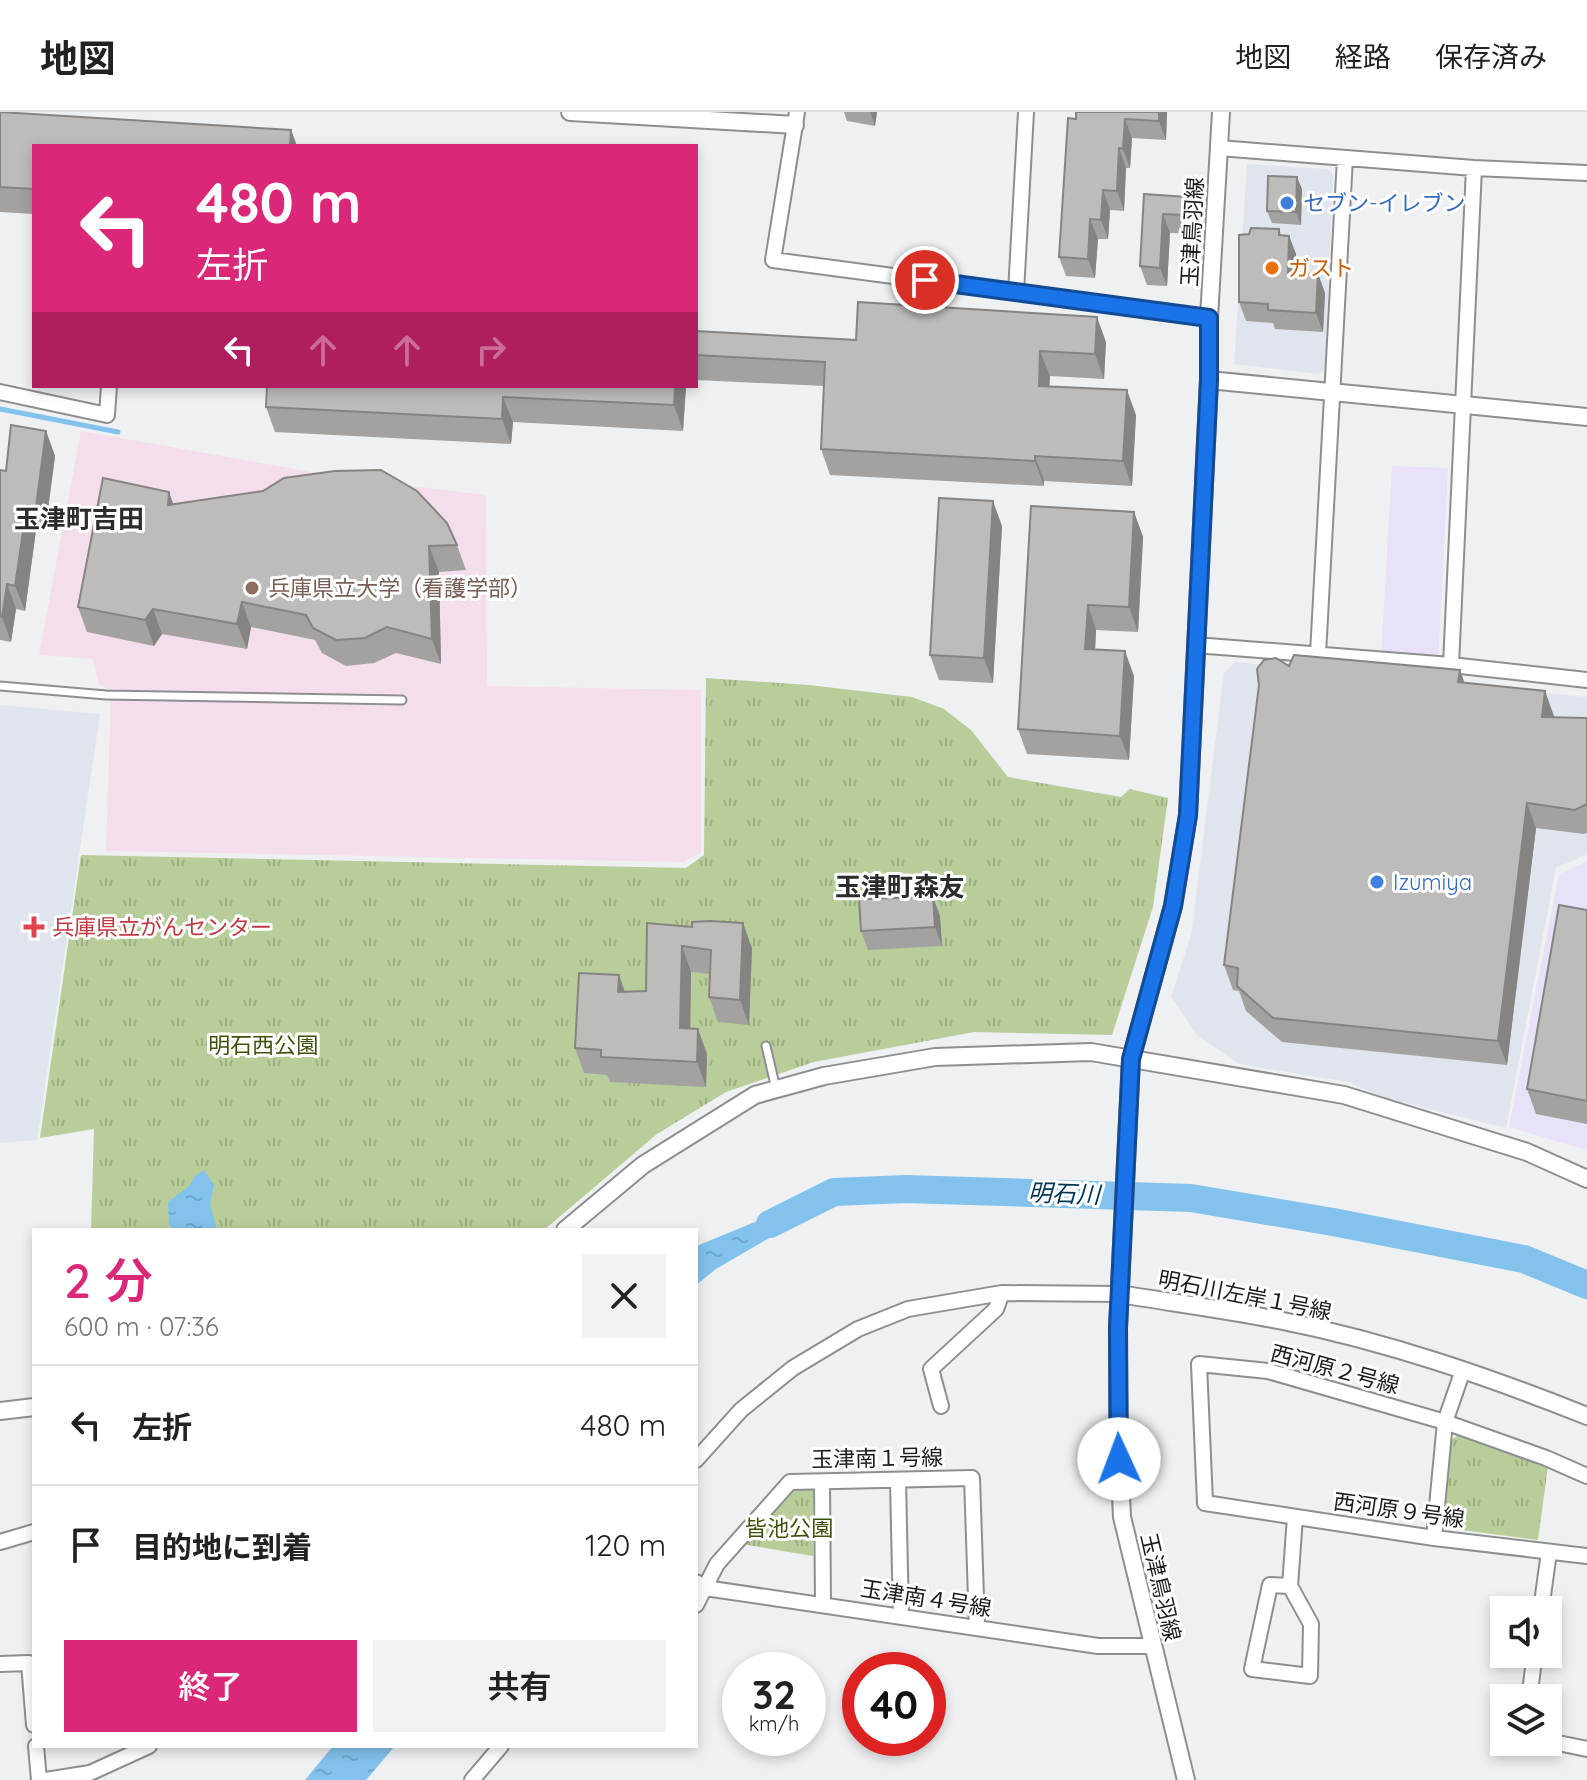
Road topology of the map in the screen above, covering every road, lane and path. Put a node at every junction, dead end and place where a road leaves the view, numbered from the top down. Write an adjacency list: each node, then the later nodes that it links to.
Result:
1 (570, 112): 4 (street)
2 (1026, 112): 9 (street)
3 (1221, 112): 5 (street, 玉津鳥羽線)
4 (796, 119): 9 (street)
5 (1219, 148): 6 (street); 10 (street, 玉津鳥羽線)
6 (1345, 158): 7 (street); 14 (street)
7 (1474, 168): 8 (street); 15 (street)
8 (1587, 173)
9 (1016, 292): 10 (street)
10 (1209, 318): 11 (street, 玉津鳥羽線)
11 (1209, 380): 14 (street); 17 (street, 玉津鳥羽線)
12 (109, 388): 13 (street)
13 (0, 392)
14 (1331, 392): 15 (street); 18 (street)
15 (1463, 405): 16 (street); 19 (street)
16 (1587, 417)
17 (1195, 645): 18 (street); 24 (street, 玉津鳥羽線)
18 (1318, 654): 19 (street)
19 (1451, 665): 20 (street)
20 (1587, 680)
21 (0, 686): 22 (lane)
22 (402, 700)
23 (766, 1046): 25 (lane)
24 (1131, 1059): 25 (street); 26 (street); 29 (street, 玉津鳥羽線)
25 (776, 1089): 27 (street)
26 (1587, 1179)
27 (567, 1228)
28 (1002, 1293): 29 (street, 明石川左岸１号線); 31 (street); 36 (street, 明石川左岸１号線)
29 (1120, 1294): 30 (street, 明石川左岸１号線); 53 (street, 玉津鳥羽線)
30 (1463, 1370): 34 (street, 明石川左岸１号線); 35 (street)
31 (941, 1406)
32 (32, 1407): 33 (street)
33 (0, 1411)
34 (1587, 1416)
35 (1445, 1422): 37 (street, 西河原２号線); 40 (street, 西河原２号線); 43 (street)
36 (698, 1458)
37 (1587, 1476)
38 (898, 1481): 39 (street, 玉津南１号線); 51 (street); 52 (street, 玉津南１号線)
39 (822, 1482): 47 (street, 玉津南１号線); 50 (street)
40 (1205, 1503): 41 (street, 西河原９号線)
41 (1295, 1517): 43 (street, 西河原９号線); 48 (street)
42 (32, 1533): 44 (street)
43 (1434, 1538): 45 (street, 西河原９号線)
44 (0, 1542)
45 (1549, 1552): 46 (street, 西河原９号線); 49 (street)
46 (1587, 1556)
47 (701, 1585): 50 (street, 玉津南４号線)
48 (1290, 1586): 48 (street)
49 (1543, 1596)
50 (823, 1605): 51 (street, 玉津南４号線)
51 (901, 1617): 52 (street, 玉津南４号線)
52 (977, 1628): 53 (street, 玉津南４号線)
53 (1152, 1646): 64 (street, 玉津鳥羽線)
54 (0, 1664): 55 (street)
55 (32, 1700)
56 (1562, 1744): 60 (street)
57 (36, 1748): 61 (street)
58 (145, 1748): 62 (street)
59 (499, 1748): 63 (street)
60 (1587, 1749)
61 (39, 1780)
62 (46, 1780)
63 (473, 1780)
64 (1186, 1780)

